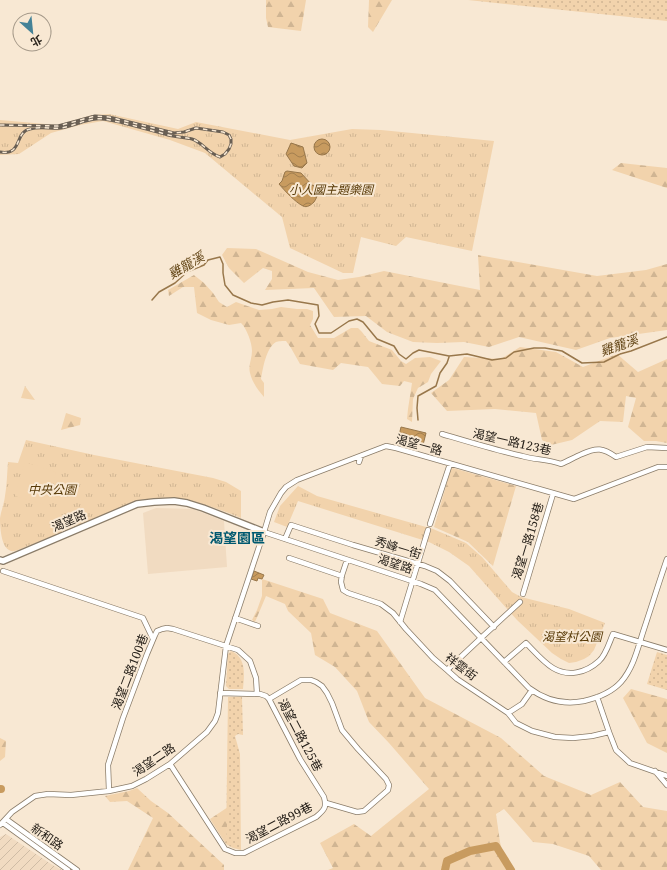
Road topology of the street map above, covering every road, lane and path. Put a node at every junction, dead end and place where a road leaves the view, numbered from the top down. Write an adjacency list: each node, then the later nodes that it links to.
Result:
1 (442, 434): 2 (street, 渴望一路123巷)
2 (667, 448)
3 (360, 456): 4 (street); 5 (street, 渴望一路); 10 (street, 渴望一路)
4 (359, 462)
5 (450, 464): 7 (street, 渴望一路); 8 (street)
6 (667, 467): 7 (street, 渴望一路)
7 (553, 494): 20 (street, 渴望一路158巷)
8 (430, 524)
9 (428, 530): 16 (street)
10 (264, 532): 11 (street, 渴望路); 14 (street, 渴望路); 22 (street, 渴望一路)
11 (285, 539): 15 (street, 渴望路); 16 (street, 秀峰一街)
12 (289, 558): 18 (street)
13 (667, 559): 28 (street, 渴望路)
14 (0, 560)
15 (347, 560): 18 (street); 19 (street, 渴望路)
16 (418, 564): 19 (street); 25 (street, 秀峰一街)
17 (3, 571): 27 (street)
18 (342, 576): 23 (street, 祥雲街)
19 (412, 581): 23 (street); 26 (street, 渴望路)
20 (525, 591)
21 (520, 602): 25 (street)
22 (235, 618): 24 (street); 29 (street, 渴望一路)
23 (400, 622): 32 (street, 祥雲街)
24 (258, 626)
25 (494, 627): 26 (street)
26 (481, 638): 31 (street, 渴望路); 32 (street)
27 (153, 639): 29 (street, 渴望二路100巷); 44 (street, 渴望二路100巷)
28 (640, 642): 30 (street); 31 (street); 36 (street, 渴望路)
29 (226, 646): 34 (street, 渴望二路); 35 (street, 渴望二路100巷)
30 (667, 650)
31 (504, 662): 33 (street, 渴望路)
32 (447, 670): 38 (street, 祥雲街)
33 (532, 690): 36 (street, 渴望路); 38 (street)
34 (220, 694): 35 (street, 渴望二路125巷); 40 (street, 渴望二路)
35 (257, 694): 37 (street, 渴望二路125巷)
36 (597, 697): 39 (street)
37 (269, 699): 45 (street, 渴望二路125巷); 45 (street, 渴望二路99巷)
38 (508, 713): 39 (street, 祥雲街)
39 (609, 732): 41 (street)
40 (170, 764): 44 (street, 渴望二路); 45 (street, 渴望二路99巷)
41 (655, 771): 42 (street); 43 (street)
42 (667, 776)
43 (667, 785)
44 (109, 791): 46 (street, 渴望二路)
45 (326, 803)
46 (3, 823): 47 (street, 新和路); 48 (street, 新和路)
47 (68, 870)
48 (77, 870)

